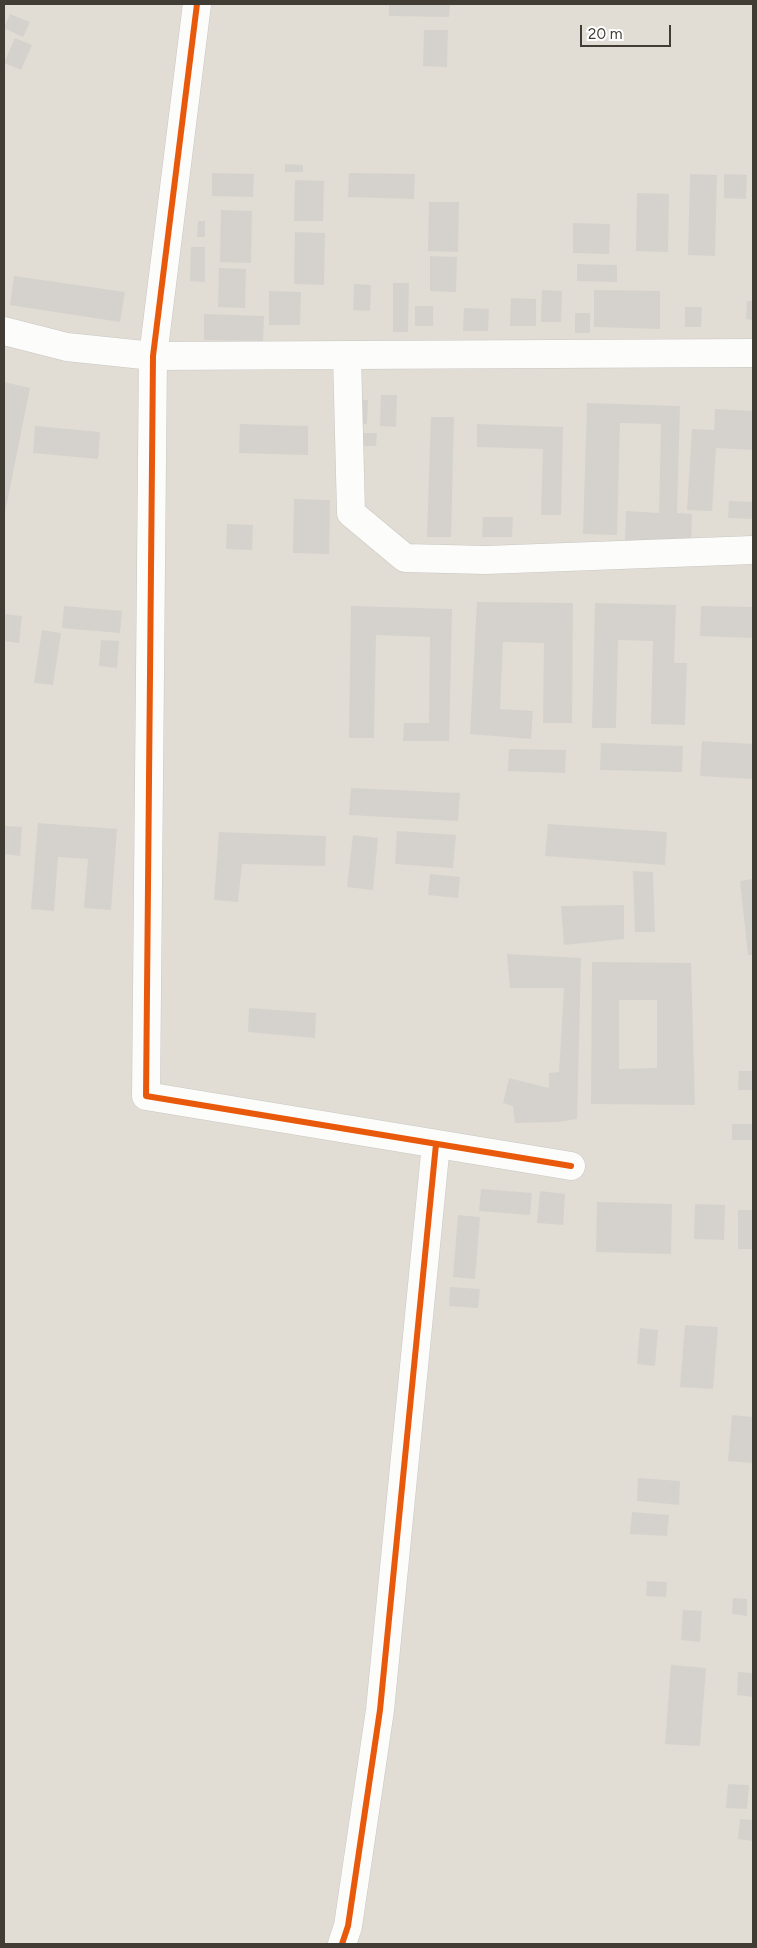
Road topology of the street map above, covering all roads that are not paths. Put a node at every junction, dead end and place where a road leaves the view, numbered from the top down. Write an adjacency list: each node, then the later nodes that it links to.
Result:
1 (197, 4): 5 (street)
2 (4, 331): 5 (street)
3 (753, 353): 4 (street)
4 (348, 355): 5 (street); 6 (street)
5 (153, 356): 7 (street)
6 (753, 550)
7 (436, 1144): 8 (street); 9 (street)
8 (571, 1166)
9 (342, 1944)

